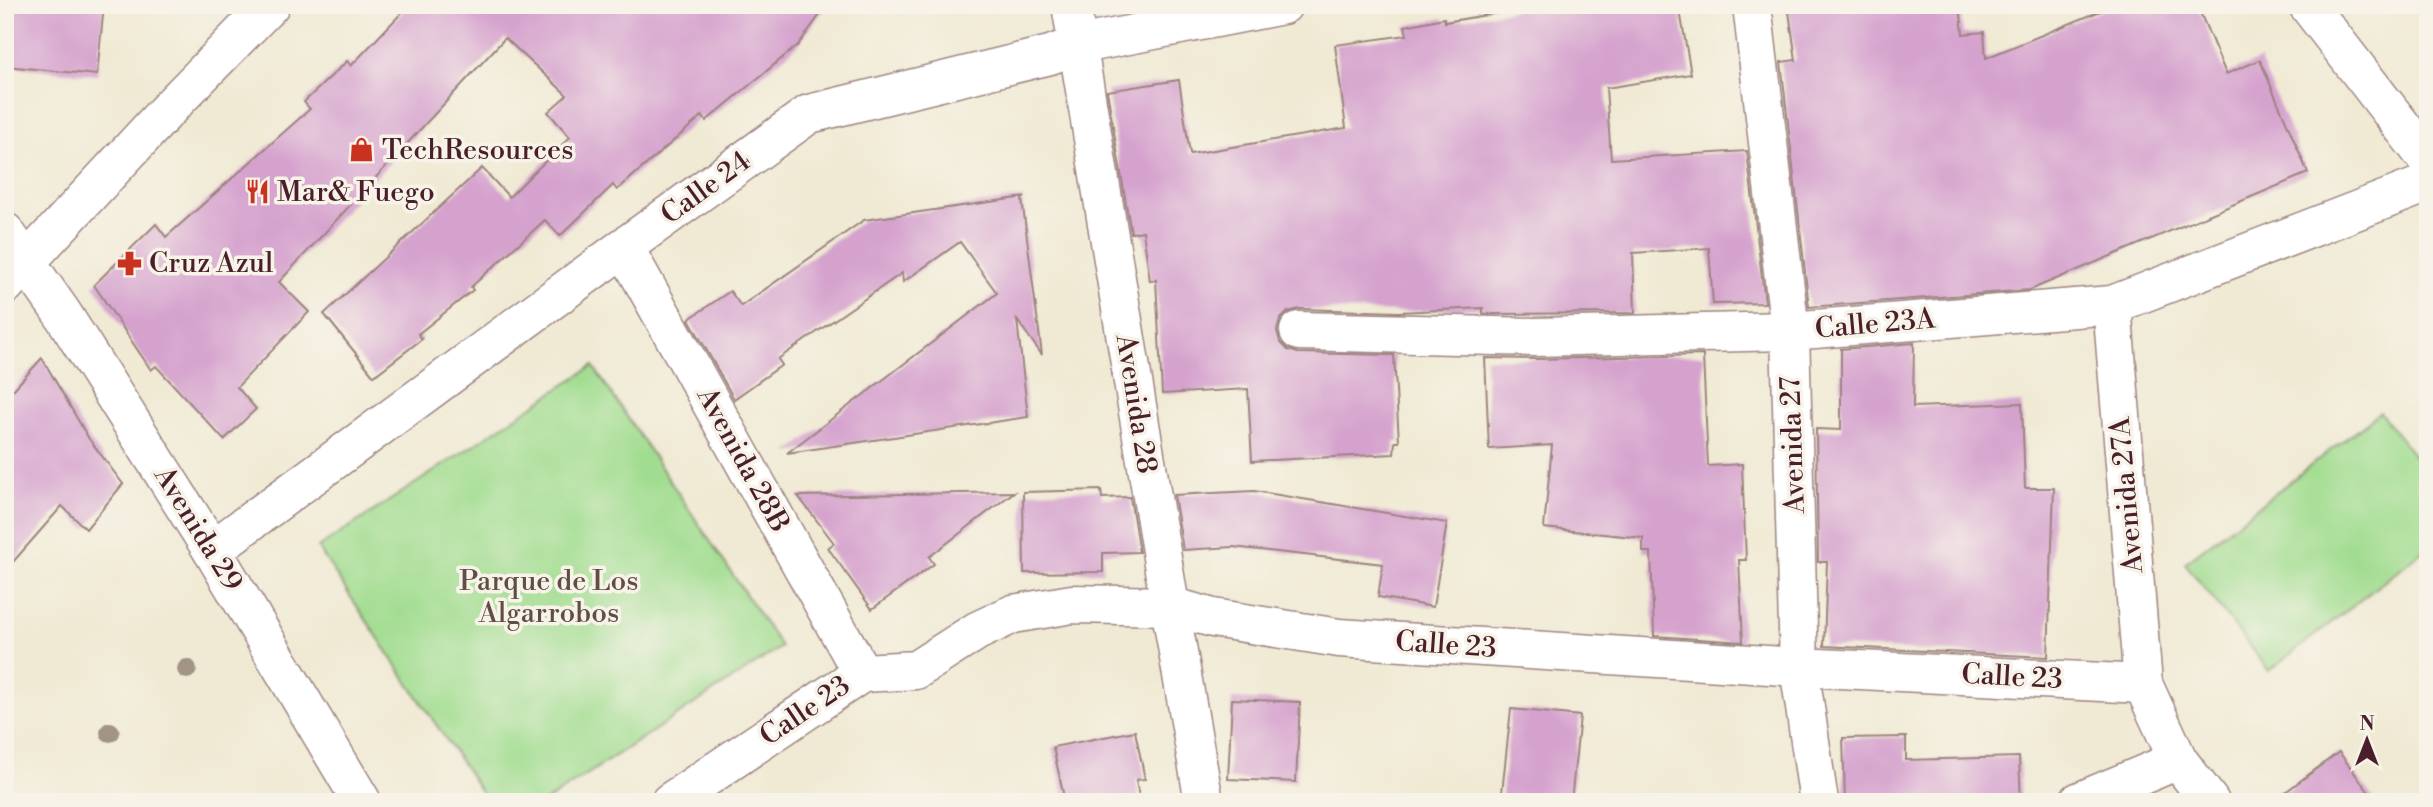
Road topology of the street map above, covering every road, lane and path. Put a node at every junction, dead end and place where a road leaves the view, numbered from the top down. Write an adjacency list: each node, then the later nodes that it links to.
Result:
1 (270, 5): 10 (street)
2 (1071, 5): 6 (street, Avenida 28)
3 (1283, 5): 6 (street, Calle 24)
4 (1752, 5): 13 (street, Avenida 27)
5 (2308, 5): 7 (street)
6 (1077, 45): 9 (street, Calle 24); 15 (street, Avenida 28)
7 (2428, 160)
8 (2428, 183): 11 (street, Calle 23A)
9 (624, 247): 14 (street, Calle 24); 17 (street, Avenida 28B)
10 (12, 259): 14 (street, Avenida 29)
11 (2112, 305): 13 (street, Calle 23A); 18 (street, Avenida 27A)
12 (1299, 331): 13 (street, Calle 23A)
13 (1790, 331): 16 (street, Avenida 27)
14 (212, 550): 20 (street, Avenida 29)
15 (1170, 606): 16 (street, Calle 23); 17 (street, Calle 23); 22 (street, Avenida 28)
16 (1799, 667): 18 (street, Calle 23); 23 (street, Avenida 27)
17 (862, 673): 21 (street, Calle 23)
18 (2143, 684): 19 (street)
19 (2178, 760): 24 (street); 25 (street)
20 (362, 802)
21 (670, 802)
22 (1204, 802)
23 (1819, 802)
24 (2078, 802)
25 (2210, 802)

